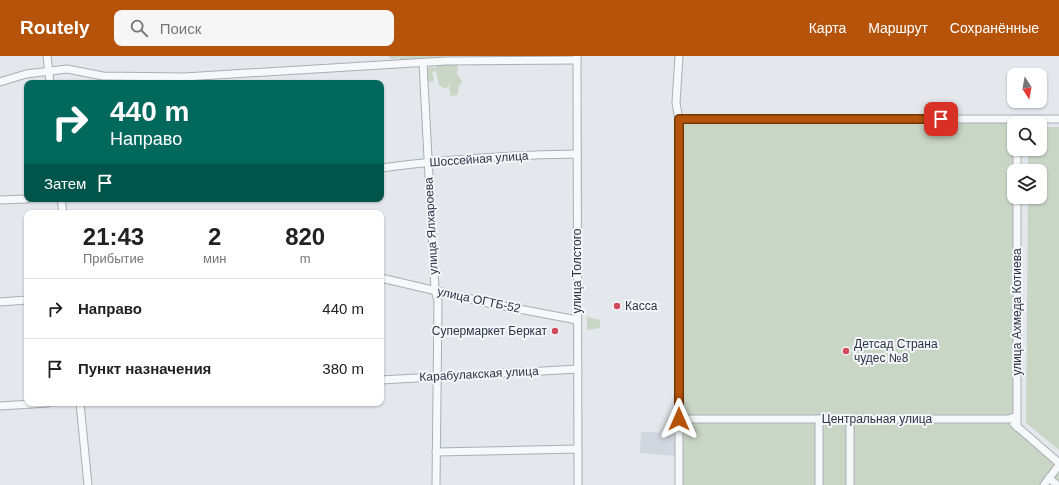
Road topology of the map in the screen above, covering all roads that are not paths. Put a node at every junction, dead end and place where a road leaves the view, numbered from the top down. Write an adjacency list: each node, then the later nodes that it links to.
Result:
1 (47, 56): 5 (street)
2 (679, 56): 8 (street)
3 (577, 58): 4 (street); 12 (street, улица Толстого)
4 (423, 63): 5 (street); 13 (street, улица Ялхароева)
5 (49, 70): 6 (street); 7 (street)
6 (50, 80)
7 (0, 82)
8 (679, 119): 11 (street); 30 (street)
9 (1059, 119): 10 (street)
10 (1047, 120)
11 (1007, 121)
12 (577, 154): 13 (street, Шоссейная улица); 22 (street, улица Толстого)
13 (428, 162): 14 (street, Шоссейная улица); 19 (street, улица Ялхароева)
14 (384, 168)
15 (24, 198): 16 (street)
16 (0, 200)
17 (1017, 204): 29 (street, улица Ахмеда Котиева)
18 (384, 279): 19 (street, улица ОГТБ-52)
19 (435, 290): 22 (street, улица ОГТБ-52); 24 (street, улица Ялхароева)
20 (24, 300): 21 (street)
21 (0, 302)
22 (577, 320): 23 (street, улица Толстого)
23 (578, 369): 24 (street, Карабулакская улица); 35 (street, улица Толстого)
24 (438, 376): 25 (street, Карабулакская улица); 36 (street, улица Ялхароева)
25 (384, 380)
26 (24, 404): 27 (street)
27 (0, 406)
28 (80, 406): 39 (street)
29 (1017, 416): 33 (street, Центральная улица); 34 (street, улица Ахмеда Котиева)
30 (679, 419): 31 (street, Центральная улица); 42 (street)
31 (819, 419): 32 (street, Центральная улица); 43 (street)
32 (850, 419): 33 (street, Центральная улица); 44 (street)
33 (1007, 419): 34 (street)
34 (1017, 427): 37 (street)
35 (578, 449): 36 (street); 41 (street, улица Толстого)
36 (436, 452): 40 (street, улица Ялхароева)
37 (1059, 464): 38 (street)
38 (1049, 478): 45 (street); 46 (street)
39 (88, 485)
40 (436, 485)
41 (578, 485)
42 (679, 485)
43 (820, 485)
44 (850, 485)
45 (1044, 485)
46 (1058, 485)

